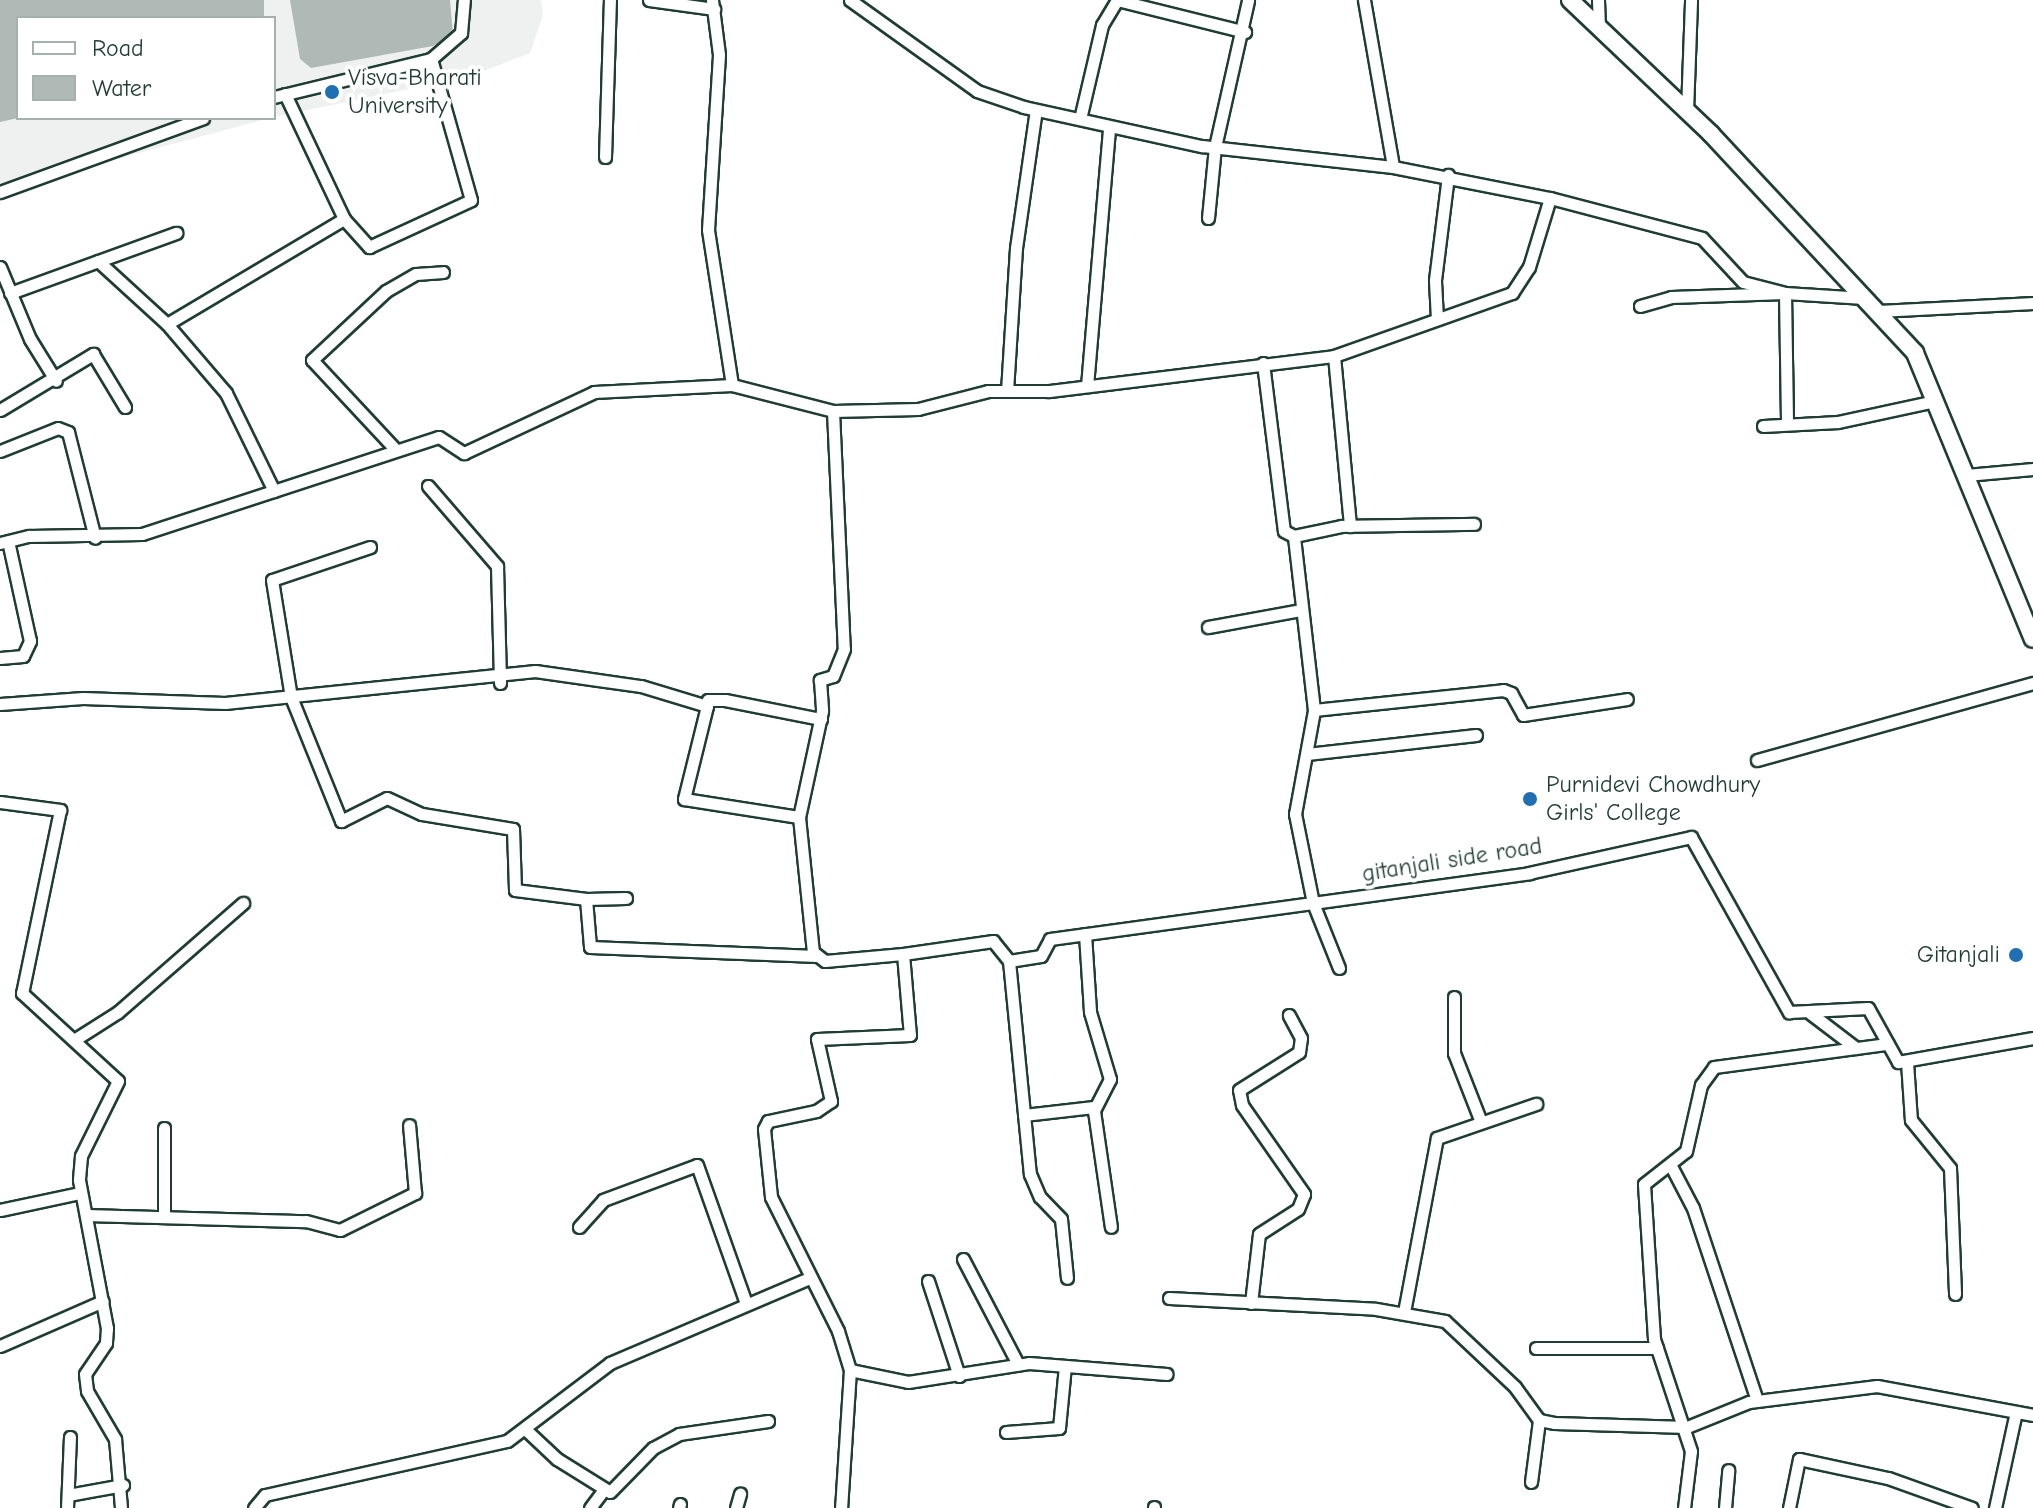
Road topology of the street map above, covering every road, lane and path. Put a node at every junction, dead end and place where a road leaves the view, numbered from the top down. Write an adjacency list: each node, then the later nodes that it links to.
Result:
1 (464, 0): 13 (street)
2 (610, 0): 21 (street)
3 (649, 0): 10 (street)
4 (850, 0): 15 (street)
5 (1248, 0): 12 (street)
6 (1364, 0): 22 (street)
7 (1570, 0): 11 (street)
8 (1598, 0): 11 (street)
9 (1691, 0): 16 (street)
10 (713, 4): 42 (street)
11 (1599, 28): 16 (street)
12 (1245, 32): 17 (street); 20 (street)
13 (431, 59): 14 (street); 27 (street)
14 (279, 95): 27 (street)
15 (1036, 110): 17 (street); 44 (street)
16 (1687, 111): 35 (street)
17 (1080, 119): 19 (street)
18 (198, 120): 24 (street)
19 (1109, 127): 20 (street); 43 (street)
20 (1215, 147): 22 (street); 26 (street)
21 (605, 157)
22 (1393, 167): 23 (street)
23 (1448, 175): 25 (street); 37 (street)
24 (0, 192)
25 (1550, 198): 33 (street); 37 (street)
26 (1208, 218)
27 (344, 219): 38 (street)
28 (176, 233): 29 (street)
29 (98, 261): 32 (street); 38 (street)
30 (0, 267): 32 (street)
31 (443, 272): 51 (street)
32 (10, 293): 41 (street)
33 (1785, 293): 35 (street); 36 (street); 49 (street)
34 (2033, 303): 35 (street)
35 (1874, 304): 45 (street)
36 (1640, 306)
37 (1437, 319): 39 (street)
38 (167, 324): 56 (street)
39 (1334, 356): 40 (street); 58 (street)
40 (1263, 363): 43 (street); 59 (street)
41 (56, 381): 46 (street); 47 (street)
42 (732, 385): 48 (street); 51 (street)
43 (1087, 386): 44 (street)
44 (1007, 391): 48 (street)
45 (1935, 401): 49 (street); 54 (street)
46 (125, 407)
47 (0, 410)
48 (833, 411): 74 (street)
49 (1787, 424): 50 (street)
50 (1763, 426)
51 (396, 450): 56 (street)
52 (0, 451): 60 (street)
53 (2033, 469): 54 (street)
54 (1966, 475): 65 (street)
55 (428, 486): 67 (street)
56 (274, 491): 60 (street)
57 (1474, 524): 58 (street)
58 (1350, 526): 59 (street)
59 (1294, 536): 63 (street)
60 (95, 538): 61 (street)
61 (4, 542): 66 (street)
62 (370, 547): 69 (street)
63 (1301, 610): 64 (street); 73 (street)
64 (1208, 627)
65 (2033, 639)
66 (0, 658)
67 (500, 680): 69 (street); 72 (street)
68 (2033, 683): 77 (street)
69 (291, 697): 71 (street); 81 (street)
70 (1627, 699): 73 (street)
71 (0, 704)
72 (707, 706): 74 (street); 79 (street)
73 (1314, 710): 76 (street)
74 (821, 719): 79 (street)
75 (1476, 735): 76 (street)
76 (1307, 754): 83 (street)
77 (1757, 760)
78 (0, 802): 93 (street)
79 (799, 817): 86 (street)
80 (626, 898): 81 (street)
81 (586, 899): 86 (street)
82 (243, 903): 93 (street)
83 (1313, 903): 84 (street, gitanjali side road); 88 (street); 90 (street, gitanjali side road)
84 (1085, 934): 87 (street, gitanjali side road); 98 (street)
85 (903, 954): 86 (street); 87 (street); 111 (street)
86 (817, 956)
87 (1009, 961): 99 (street)
88 (1339, 968)
89 (1454, 997): 100 (street)
90 (1810, 1013): 94 (street); 95 (street)
91 (1289, 1015): 118 (street)
92 (2033, 1038): 96 (street)
93 (74, 1040): 104 (street)
94 (1887, 1044): 95 (street); 96 (street)
95 (1856, 1048): 103 (street)
96 (1907, 1062): 114 (street)
97 (1536, 1104): 100 (street)
98 (1094, 1107): 99 (street); 109 (street)
99 (1024, 1115): 112 (street)
100 (1481, 1122): 119 (street)
101 (409, 1125): 107 (street)
102 (164, 1128): 107 (street)
103 (1671, 1166): 122 (street); 128 (street)
104 (80, 1193): 105 (street); 106 (street)
105 (0, 1210)
106 (86, 1215): 107 (street); 116 (street)
107 (164, 1217)
108 (579, 1227): 117 (street)
109 (1111, 1227)
110 (963, 1259): 123 (street)
111 (809, 1278): 117 (street); 125 (street)
112 (1067, 1278)
113 (928, 1281): 127 (street)
114 (1955, 1294)
115 (1169, 1298): 118 (street)
116 (103, 1301): 120 (street); 139 (street)
117 (746, 1303): 134 (street)
118 (1251, 1303): 119 (street)
119 (1404, 1312): 131 (street)
120 (0, 1345)
121 (1536, 1348): 122 (street)
122 (1657, 1348): 133 (street)
123 (1018, 1364): 124 (street); 127 (street)
124 (1065, 1366): 126 (street); 135 (street)
125 (850, 1370): 127 (street); 148 (street)
126 (1167, 1374)
127 (959, 1376)
128 (1757, 1400): 129 (street); 133 (street)
129 (2016, 1412): 130 (street); 153 (street)
130 (2033, 1415)
131 (1539, 1420): 133 (street); 138 (street)
132 (768, 1421): 140 (street)
133 (1687, 1427): 149 (street)
134 (525, 1429): 140 (street); 145 (street)
135 (1006, 1432)
136 (70, 1437): 142 (street)
137 (1728, 1470): 150 (street)
138 (1531, 1482)
139 (123, 1485): 142 (street); 144 (street)
140 (602, 1492): 146 (street)
141 (740, 1494): 147 (street)
142 (68, 1495): 143 (street)
143 (67, 1508)
144 (121, 1508)
145 (254, 1508)
146 (590, 1508)
147 (736, 1508)
148 (841, 1508)
149 (1684, 1508)
150 (1725, 1508)
151 (1789, 1508): 152 (street)
152 (1972, 1508)
153 (1995, 1508)

